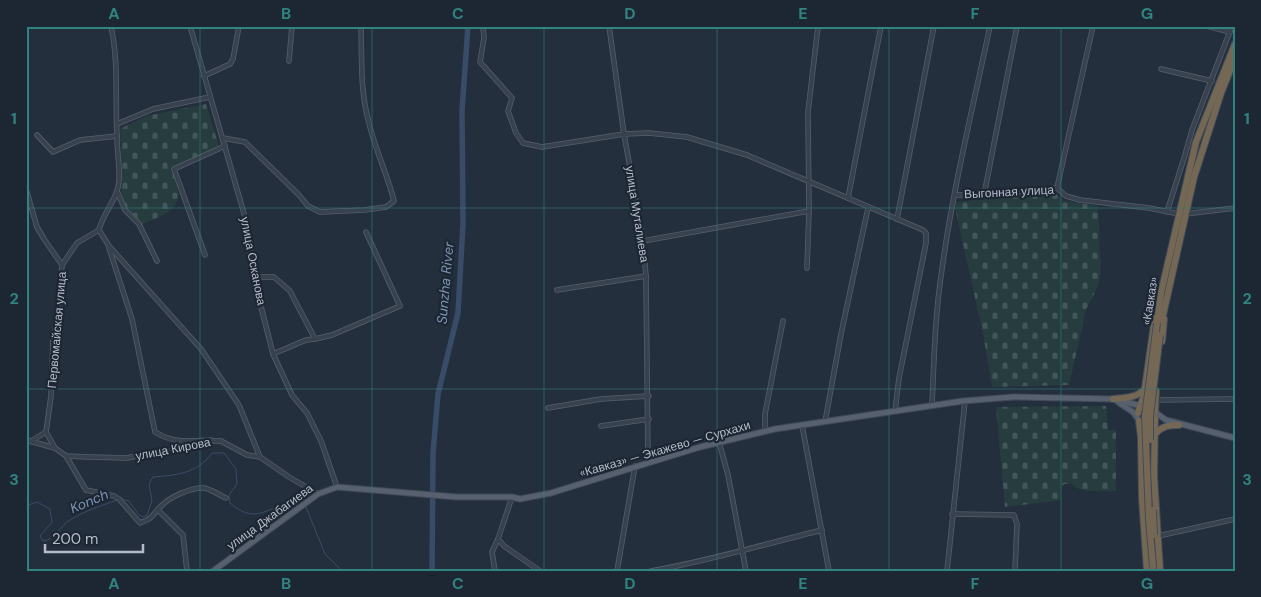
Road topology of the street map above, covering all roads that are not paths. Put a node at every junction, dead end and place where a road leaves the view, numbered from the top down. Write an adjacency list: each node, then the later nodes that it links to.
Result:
1 (111, 26): 24 (street)
2 (190, 26): 21 (street, улица Осканова)
3 (239, 26): 21 (street)
4 (292, 26): 19 (street)
5 (361, 26): 28 (street)
6 (483, 26): 26 (street)
7 (609, 26): 26 (street, улица Муталиева)
8 (818, 26): 30 (street)
9 (881, 26): 36 (street)
10 (934, 26): 42 (street)
11 (990, 26): 34 (street)
12 (1017, 26): 35 (street)
13 (1093, 26): 31 (street)
14 (1207, 26): 16 (street)
15 (1232, 26): 16 (street)
16 (1230, 32): 22 (street)
17 (1235, 44): 41 (highway, «Кавказ»)
18 (1235, 58): 41 (highway, «Кавказ»)
19 (289, 61)
20 (1161, 69): 22 (street)
21 (204, 76): 23 (street, улица Осканова)
22 (1212, 81): 40 (street)
23 (210, 97): 24 (street); 28 (street, улица Осканова)
24 (117, 124): 27 (street)
25 (37, 134): 27 (street)
26 (624, 134): 30 (street); 45 (street, улица Муталиева)
27 (116, 136): 33 (street)
28 (223, 138): 29 (street, улица Осканова)
29 (226, 146): 47 (street); 52 (street, улица Осканова)
30 (808, 181): 36 (street); 39 (street)
31 (1057, 188): 35 (street, Выгонная улица); 40 (street, Выгонная улица)
32 (26, 190): 49 (street, Первомайская улица)
33 (117, 191): 43 (street); 48 (street)
34 (955, 195): 35 (street, Выгонная улица); 65 (street)
35 (984, 195)
36 (848, 198): 37 (street)
37 (868, 208): 42 (street); 73 (street)
38 (1235, 208): 41 (street, Выгонная улица)
39 (809, 211): 45 (street); 50 (street)
40 (1167, 212): 41 (street, Выгонная улица)
41 (1182, 214): 54 (highway, «Кавказ»)
42 (897, 219): 68 (street)
43 (99, 230): 46 (street); 49 (street)
44 (366, 232): 56 (street)
45 (644, 241): 51 (street, улица Муталиева)
46 (108, 246): 81 (street); 86 (street)
47 (205, 255)
48 (157, 260)
49 (62, 265): 78 (street, Первомайская улица)
50 (807, 268)
51 (646, 276): 53 (street); 59 (street, улица Муталиева)
52 (254, 277): 56 (street); 57 (street, улица Осканова)
53 (558, 290)
54 (1164, 294): 58 (highway); 61 (highway, «Кавказ»); 102 (highway, «Кавказ», bridge)
55 (783, 322): 77 (street)
56 (315, 339): 57 (street)
57 (273, 354): 89 (street, улица Осканова)
58 (1145, 388): 60 (highway); 64 (highway)
59 (649, 396): 67 (street); 71 (street, улица Муталиева)
60 (1113, 399): 63 (main road, «Кавказ» — Экажево — Сурхахи); 64 (main road, «Кавказ» — Экажево — Сурхахи); 72 (main road)
61 (1155, 400): 62 (street); 70 (highway, «Кавказ»)
62 (1235, 400)
63 (965, 401): 65 (main road, «Кавказ» — Экажево — Сурхахи); 95 (street)
64 (1140, 405): 66 (main road, «Кавказ» — Экажево — Сурхахи); 69 (highway)
65 (932, 406): 68 (main road, «Кавказ» — Экажево — Сурхахи)
66 (1148, 407): 69 (main road); 70 (main road)
67 (548, 408)
68 (895, 412): 73 (main road, «Кавказ» — Экажево — Сурхахи)
69 (1138, 413): 72 (main road)
70 (1154, 418): 72 (main road); 75 (main road); 75 (main road); 79 (highway, «Кавказ»)
71 (649, 419): 76 (street); 87 (street, улица Муталиева)
72 (1139, 421): 102 (highway)
73 (825, 422): 74 (main road, «Кавказ» — Экажево — Сурхахи)
74 (802, 425): 77 (main road, «Кавказ» — Экажево — Сурхахи); 97 (street)
75 (1179, 425): 79 (highway); 80 (main road)
76 (601, 426)
77 (765, 431): 83 (main road, «Кавказ» — Экажево — Сурхахи)
78 (46, 432): 82 (street); 84 (street)
79 (1155, 434): 98 (highway, «Кавказ»)
80 (1235, 438)
81 (212, 440): 85 (street, улица Кирова); 86 (street, улица Кирова)
82 (28, 442): 84 (street)
83 (719, 442): 87 (main road, «Кавказ» — Экажево — Сурхахи); 100 (street)
84 (55, 448): 85 (street)
85 (66, 456): 94 (street)
86 (260, 457): 91 (street, улица Кирова)
87 (648, 463): 88 (main road, «Кавказ» — Экажево — Сурхахи)
88 (635, 466): 92 (main road, «Кавказ» — Экажево — Сурхахи); 107 (street)
89 (337, 487): 90 (main road, улица Джабагиева); 91 (main road, улица Джабагиева)
90 (402, 492): 92 (main road, «Кавказ» — Экажево — Сурхахи)
91 (318, 494): 104 (main road, улица Джабагиева)
92 (512, 497): 99 (street)
93 (226, 498): 94 (street)
94 (158, 510): 103 (street)
95 (952, 514): 112 (street); 113 (street)
96 (1235, 519): 98 (street)
97 (822, 530): 100 (street); 111 (street)
98 (1158, 536): 102 (highway, «Кавказ»)
99 (498, 539): 105 (street); 106 (street)
100 (742, 552): 101 (street); 110 (street)
101 (682, 565): 108 (street); 109 (street)
102 (1154, 569)
103 (187, 571)
104 (213, 571)
105 (495, 571)
106 (540, 571)
107 (616, 571)
108 (651, 571)
109 (683, 571)
110 (746, 571)
111 (829, 571)
112 (947, 571)
113 (1016, 571)

